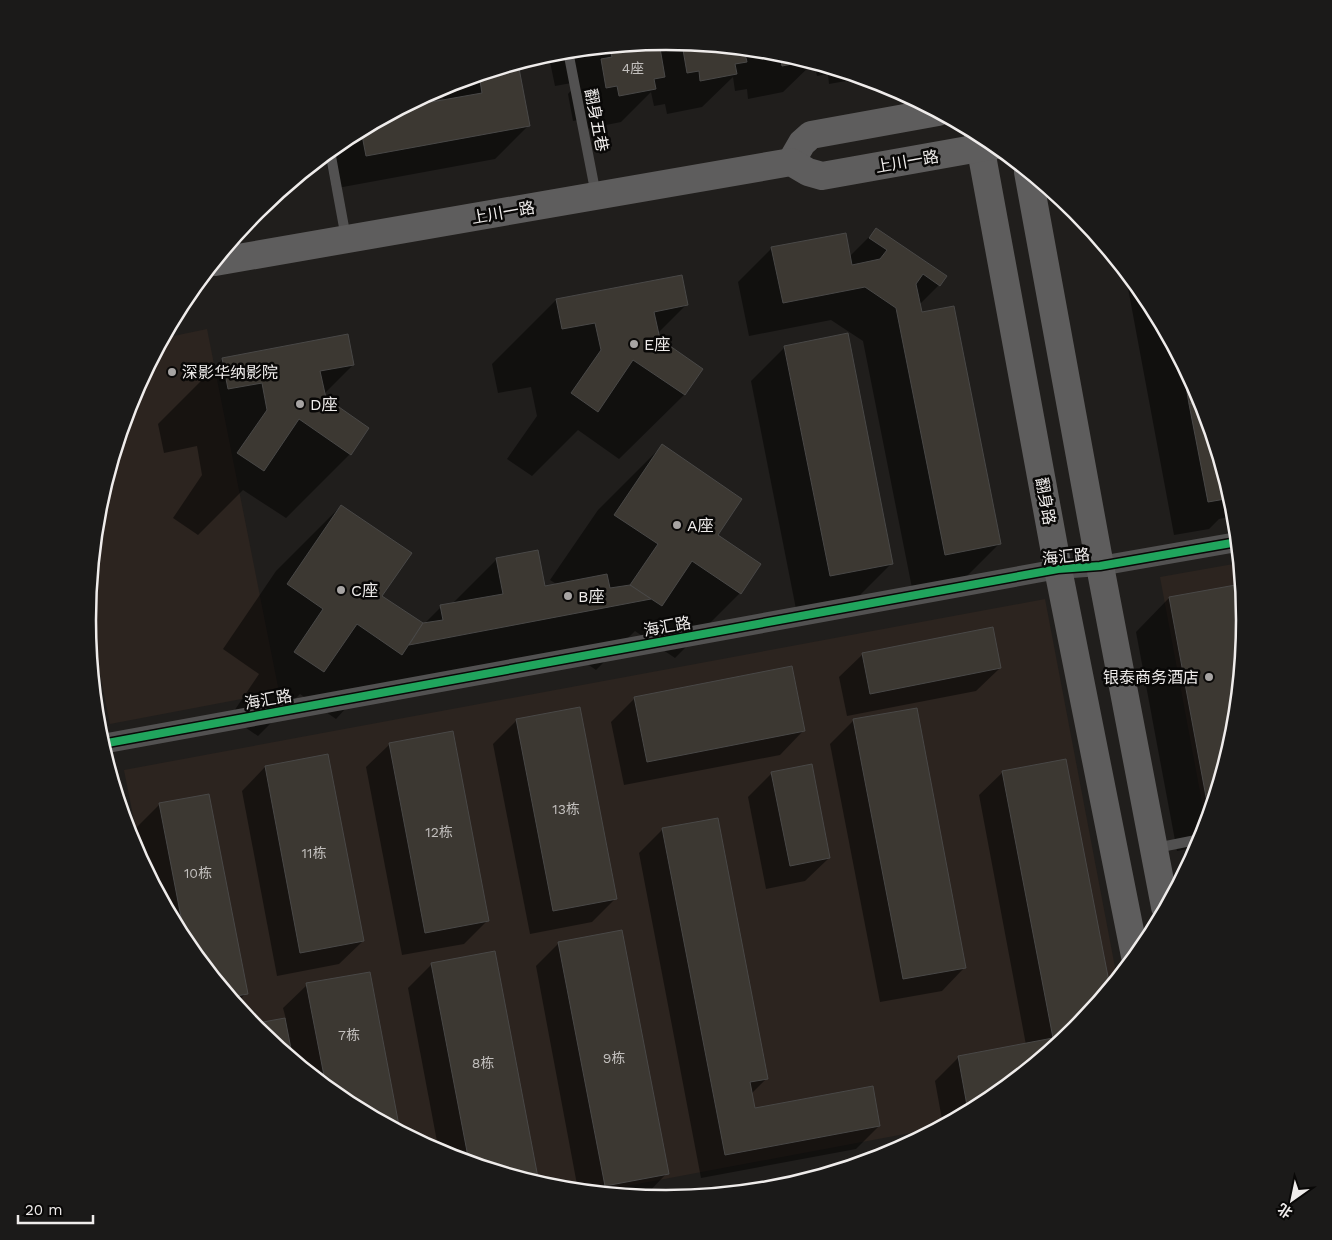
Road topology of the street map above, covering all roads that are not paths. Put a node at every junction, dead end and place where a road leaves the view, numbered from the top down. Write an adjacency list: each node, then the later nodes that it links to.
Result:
1 (570, 59): 10 (lane, 翻身五巷)
2 (920, 112): 7 (main road)
3 (979, 143): 6 (main road, 上川一路)
4 (986, 148): 12 (main road, 翻身路)
5 (331, 159): 13 (lane)
6 (915, 159): 7 (main road, 上川一路); 12 (main road)
7 (791, 162): 10 (main road, 上川一路)
8 (1030, 181): 11 (main road)
9 (1035, 185): 11 (main road)
10 (597, 196): 13 (main road, 上川一路)
11 (1035, 211): 16 (main road)
12 (994, 219): 17 (main road, 翻身路)
13 (346, 239): 14 (main road, 上川一路)
14 (224, 260)
15 (1231, 543): 16 (street, 海汇路)
16 (1100, 566): 17 (street, 海汇路); 20 (main road)
17 (1058, 568): 18 (street, 海汇路); 22 (main road, 翻身路)
18 (110, 743)
19 (1192, 841): 20 (lane)
20 (1154, 848): 21 (main road)
21 (1164, 897)
22 (1133, 946)

